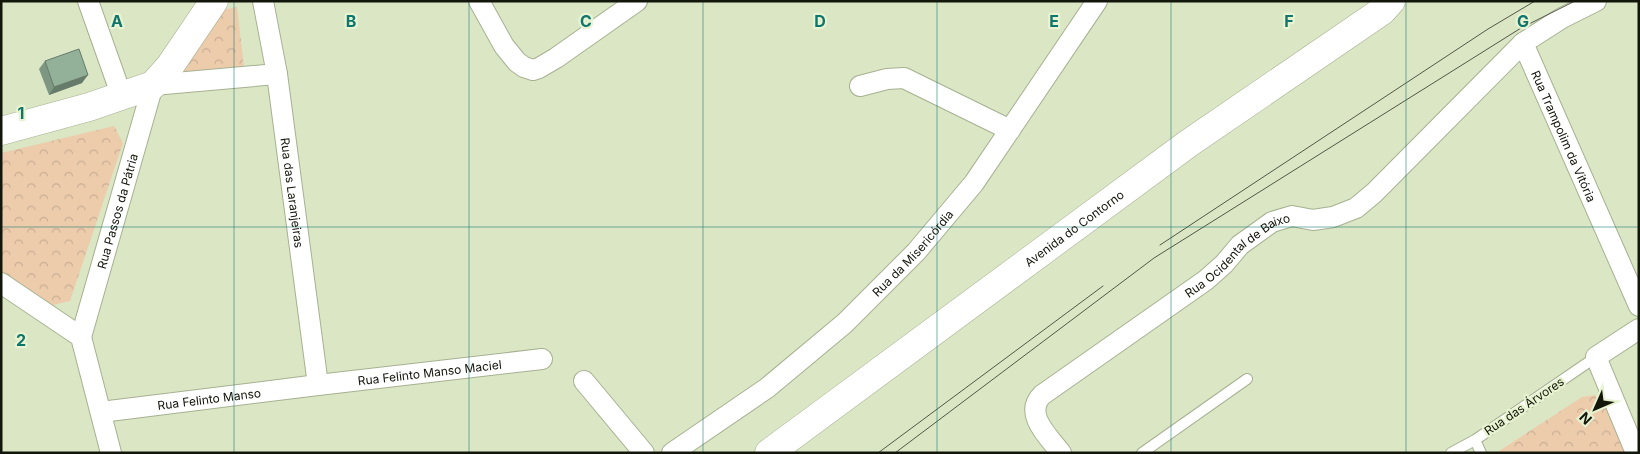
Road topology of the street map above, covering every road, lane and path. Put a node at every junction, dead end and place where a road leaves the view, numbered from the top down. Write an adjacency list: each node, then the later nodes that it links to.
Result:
1 (88, 1): 14 (street)
2 (214, 1): 12 (main road)
3 (263, 1): 11 (street, Rua das Laranjeiras)
4 (479, 1): 5 (street)
5 (636, 1)
6 (1097, 1): 15 (street, Rua da Misericórdia)
7 (1409, 1): 9 (main road, Avenida do Contorno)
8 (1596, 1): 10 (street)
9 (1386, 6): 31 (main road, Avenida do Contorno)
10 (1523, 44): 18 (street, Rua Trampolim da Vitória); 32 (street, Rua Ocidental de Baixo)
11 (277, 74): 12 (street); 25 (street, Rua das Laranjeiras)
12 (153, 85): 14 (main road); 20 (street, Rua Passos da Pátria)
13 (860, 86): 15 (street)
14 (122, 97): 16 (main road)
15 (1010, 130): 30 (street, Rua da Misericórdia)
16 (1, 131)
17 (1, 284): 20 (street)
18 (1639, 306)
19 (1639, 329): 21 (street)
20 (81, 337): 26 (street)
21 (1596, 357): 27 (lane, Rua das Árvores); 36 (street)
22 (542, 359): 25 (street, Rua Felinto Manso Maciel)
23 (1247, 380): 33 (lane)
24 (584, 381): 29 (street)
25 (318, 385): 26 (street, Rua Felinto Manso)
26 (101, 412): 28 (street)
27 (1475, 440): 34 (lane, Rua das Árvores); 35 (lane)
28 (111, 453)
29 (644, 453)
30 (672, 453)
31 (770, 453)
32 (1061, 453)
33 (1142, 453)
34 (1451, 453)
35 (1481, 453)
36 (1636, 453)

